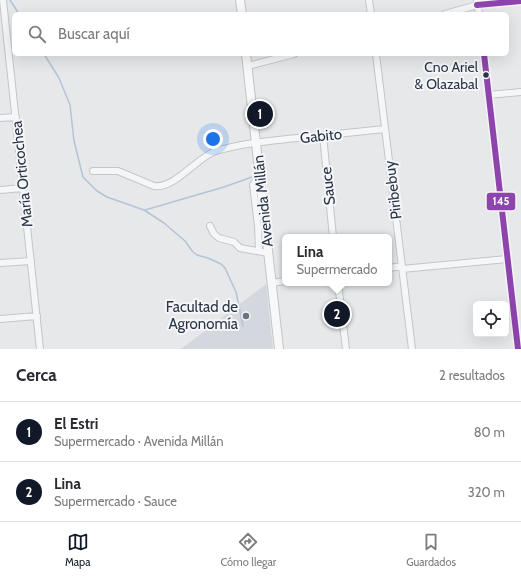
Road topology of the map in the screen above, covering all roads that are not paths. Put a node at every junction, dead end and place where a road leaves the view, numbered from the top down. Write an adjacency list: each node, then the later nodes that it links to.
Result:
1 (3, 0): 9 (street, María Orticochea)
2 (240, 0): 6 (main road)
3 (369, 0): 7 (street)
4 (521, 1): 5 (street)
5 (477, 3): 8 (street)
6 (242, 12)
7 (371, 12)
8 (451, 12)
9 (3, 21): 17 (street, María Orticochea)
10 (246, 56): 14 (main road, Avenida Millán)
11 (286, 56): 14 (street)
12 (376, 56): 19 (street, Piribebuy)
13 (484, 56): 16 (street)
14 (248, 66): 21 (main road, Avenida Millán)
15 (521, 92): 16 (street)
16 (488, 95): 30 (street)
17 (16, 117): 18 (street); 24 (street, María Orticochea)
18 (0, 118)
19 (385, 129): 20 (street, Gabito); 34 (street, Piribebuy)
20 (323, 135): 21 (street, Gabito); 27 (street, Sauce)
21 (256, 142): 22 (street, Gabito); 23 (main road, Avenida Millán)
22 (93, 171)
23 (260, 181): 28 (street); 29 (main road, Avenida Millán)
24 (23, 188): 25 (street); 31 (street, María Orticochea)
25 (0, 190)
26 (210, 226): 28 (street)
27 (333, 234)
28 (259, 252): 29 (street)
29 (268, 253): 36 (main road, Avenida Millán)
30 (507, 259): 34 (street); 44 (street)
31 (31, 261): 32 (street); 38 (street, María Orticochea)
32 (0, 263)
33 (392, 268): 34 (street)
34 (402, 268): 43 (street, Piribebuy)
35 (282, 282): 36 (street)
36 (271, 283): 41 (main road, Avenida Millán)
37 (338, 286): 42 (street)
38 (37, 316): 39 (street); 40 (street, María Orticochea)
39 (0, 319)
40 (40, 349)
41 (279, 349)
42 (346, 349)
43 (412, 349)
44 (518, 349)

